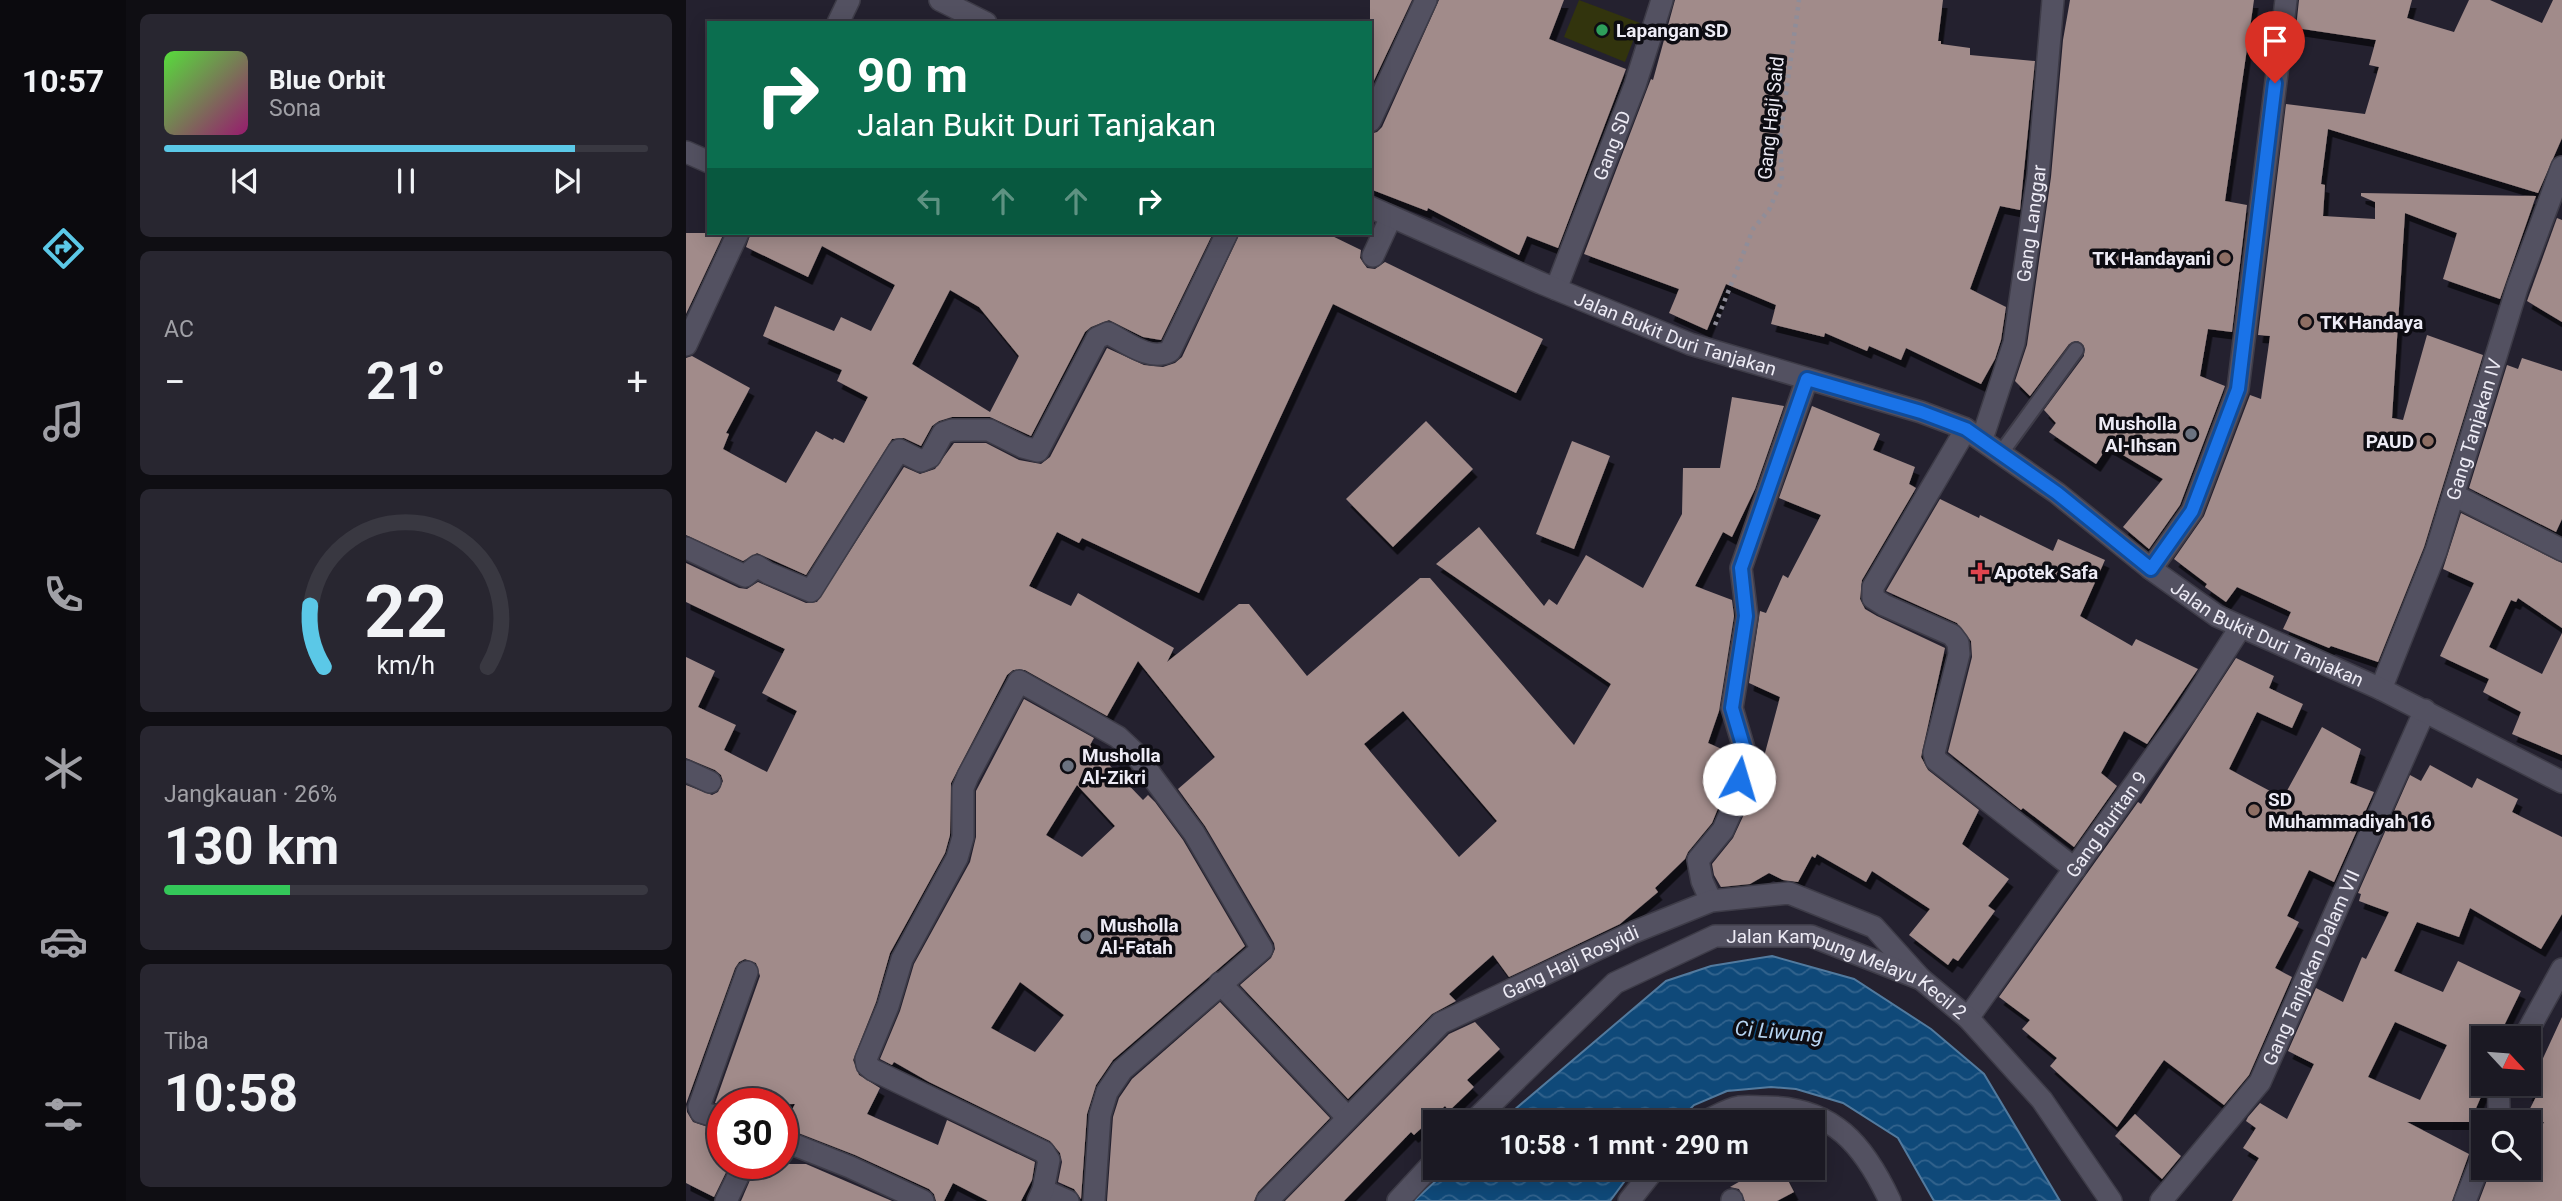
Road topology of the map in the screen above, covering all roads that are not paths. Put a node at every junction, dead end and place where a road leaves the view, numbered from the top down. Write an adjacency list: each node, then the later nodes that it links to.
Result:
1 (849, 0): 7 (street)
2 (940, 0): 8 (street)
3 (1426, 0): 9 (street)
4 (1662, 0): 18 (street, Gang SD)
5 (2053, 0): 22 (street, Gang Langgar)
6 (2286, 0): 27 (street)
7 (839, 21)
8 (982, 21)
9 (1372, 117)
10 (686, 152): 11 (street)
11 (707, 161)
12 (2562, 167): 24 (street, Gang Tanjakan IV)
13 (1372, 207): 14 (street, Jalan Bukit Duri Tanjakan)
14 (1391, 217): 17 (street); 18 (street, Jalan Bukit Duri Tanjakan)
15 (737, 235): 19 (street)
16 (1226, 235): 25 (street)
17 (1373, 256)
18 (1556, 289): 21 (street, Jalan Bukit Duri Tanjakan)
19 (686, 345)
20 (2076, 350): 23 (lane)
21 (1807, 379): 22 (street, Jalan Bukit Duri Tanjakan); 35 (street)
22 (1974, 434): 23 (street, Jalan Bukit Duri Tanjakan); 34 (street, Gang Langgar)
23 (2001, 453): 27 (street, Jalan Bukit Duri Tanjakan)
24 (2454, 495): 26 (street); 29 (street, Gang Tanjakan IV)
25 (686, 548)
26 (2562, 550)
27 (2151, 569): 28 (street, Jalan Bukit Duri Tanjakan)
28 (2240, 628): 29 (street, Jalan Bukit Duri Tanjakan); 34 (street, Gang Buritan 9)
29 (2381, 689): 30 (street, Jalan Bukit Duri Tanjakan)
30 (2425, 710): 33 (street, Jalan Bukit Duri Tanjakan); 54 (street, Gang Tanjakan Dalam VII)
31 (686, 771): 32 (street)
32 (710, 782)
33 (2562, 782)
34 (2075, 869): 40 (street, Gang Buritan 9)
35 (1711, 901): 38 (street, Gang Haji Rosyidi); 46 (street, Gang Haji Rosyidi)
36 (2562, 969): 41 (street)
37 (747, 972): 45 (street)
38 (1922, 979): 40 (street, Jalan Kampung Melayu Kecil 2); 42 (street, Jalan Kampung Melayu Kecil 2)
39 (1220, 983): 46 (street); 53 (street); 58 (street)
40 (1968, 1018): 63 (street, Jalan Kampung Melayu Kecil 2)
41 (2531, 1026)
42 (1484, 1110)
43 (1731, 1110): 44 (street)
44 (1793, 1110)
45 (707, 1114)
46 (1347, 1117): 59 (street, Gang Haji Rosyidi)
47 (1825, 1122): 62 (street)
48 (798, 1146): 56 (street)
49 (1423, 1174): 60 (street)
50 (737, 1179): 55 (street)
51 (1646, 1180): 61 (street)
52 (2473, 1180): 64 (street)
53 (1040, 1195): 57 (street)
54 (2166, 1199)
55 (726, 1201)
56 (923, 1201)
57 (1068, 1201)
58 (1094, 1201)
59 (1267, 1201)
60 (1398, 1201)
61 (1629, 1201)
62 (1890, 1201)
63 (2111, 1201)
64 (2465, 1201)

